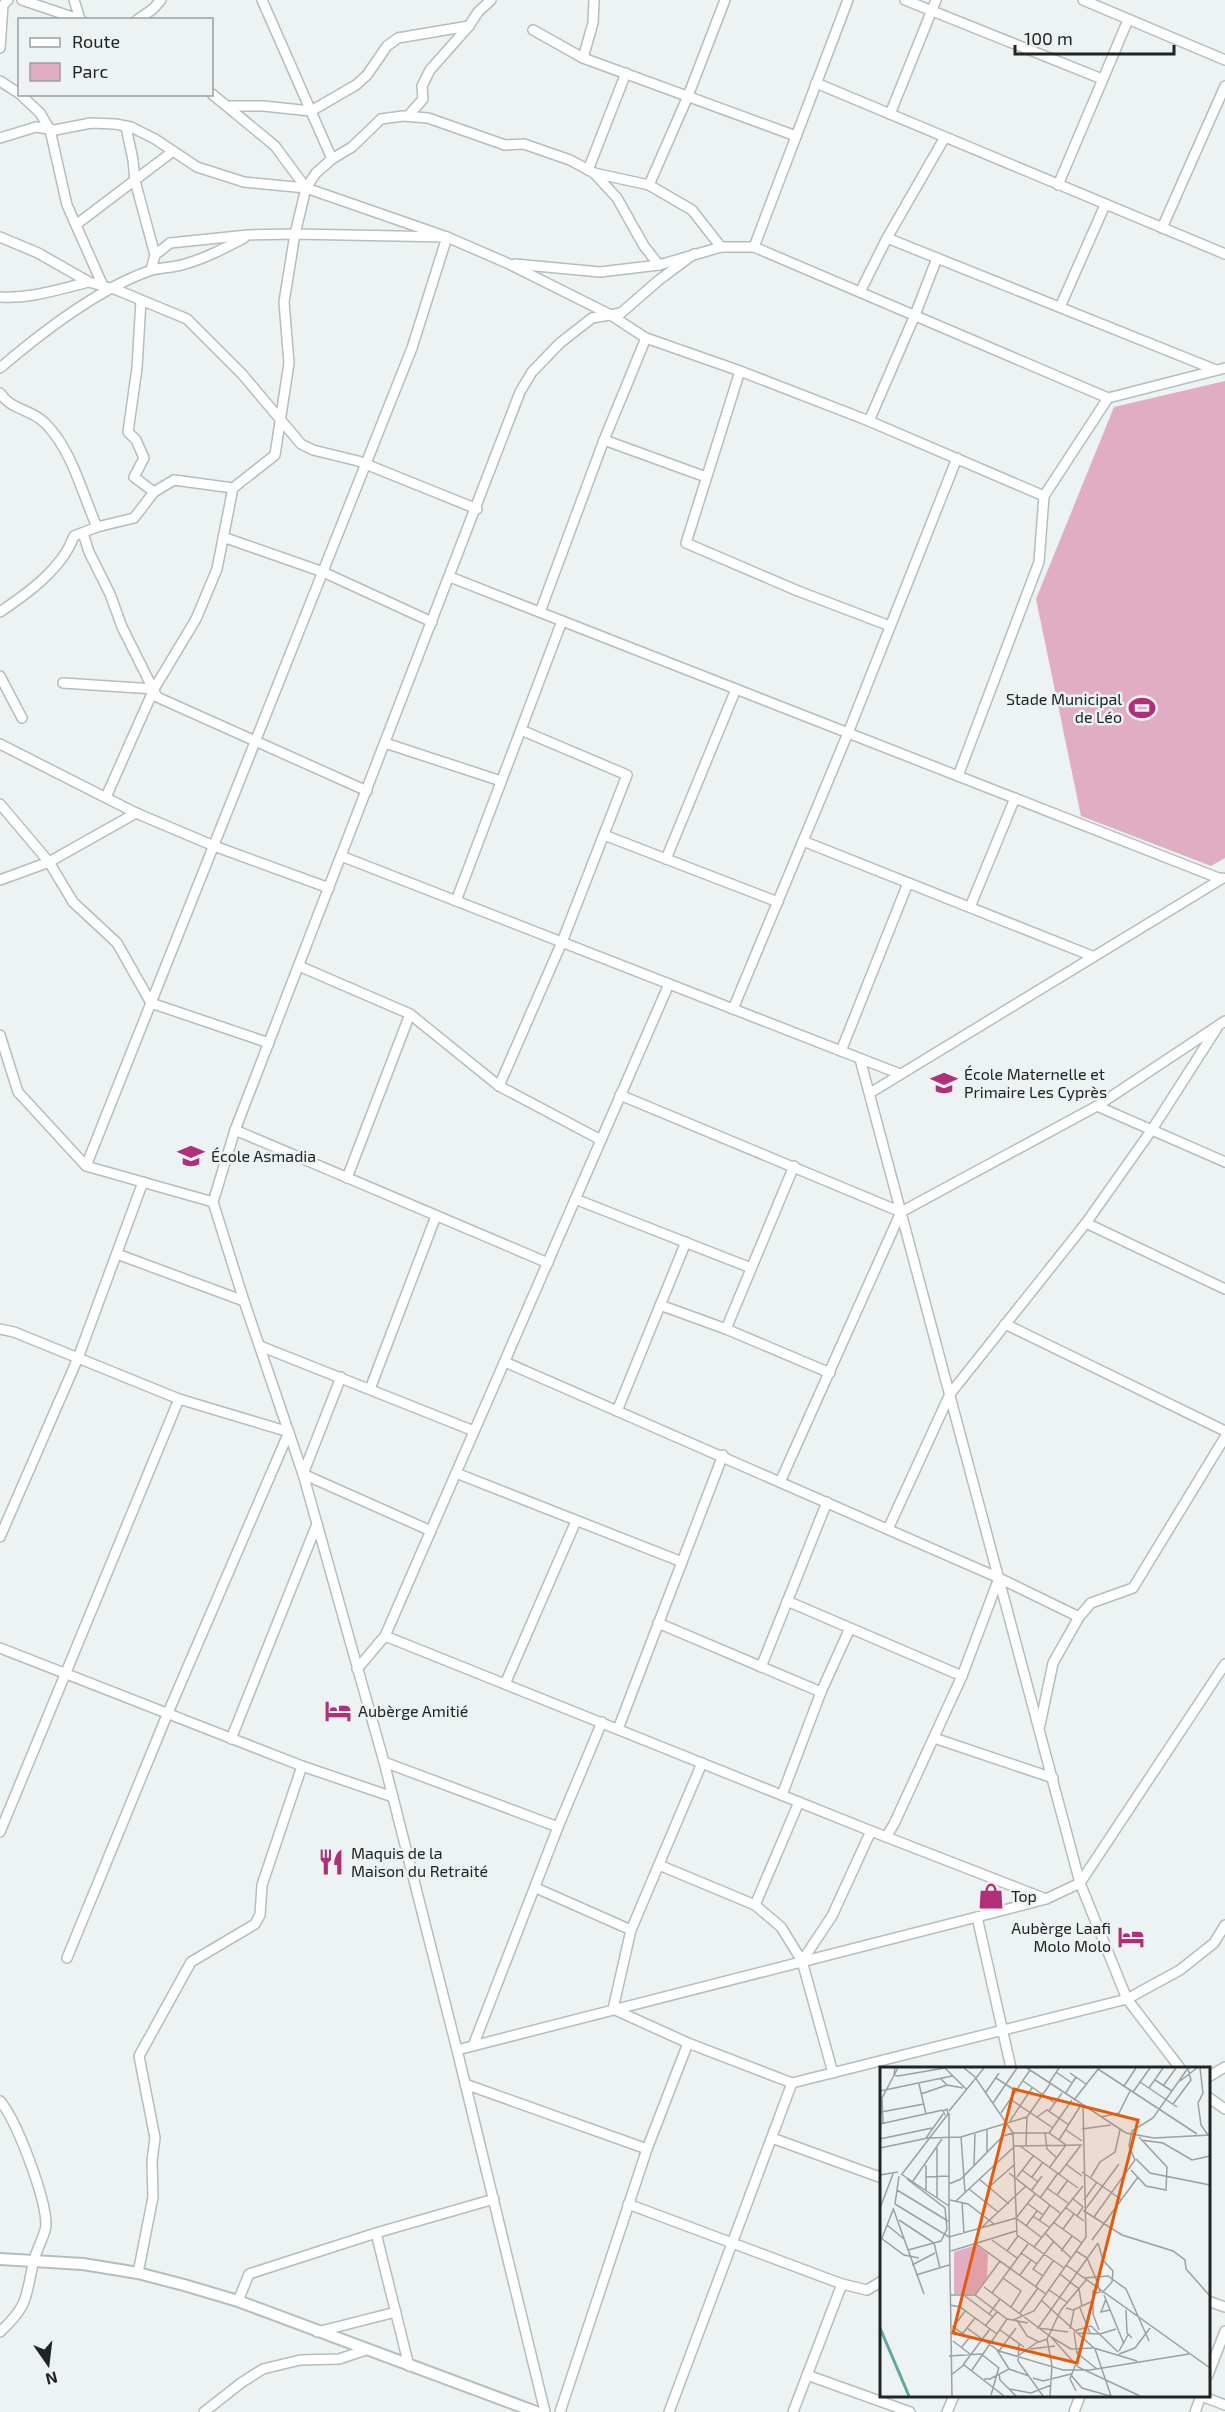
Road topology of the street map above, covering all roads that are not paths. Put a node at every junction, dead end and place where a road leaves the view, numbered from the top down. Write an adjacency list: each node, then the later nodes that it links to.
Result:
1 (8, 0): 20 (street)
2 (22, 0): 14 (street)
3 (74, 0): 15 (street)
4 (161, 0): 16 (street)
5 (262, 0): 33 (street)
6 (491, 0): 18 (street)
7 (594, 0): 21 (street)
8 (725, 0): 31 (street)
9 (848, 0): 26 (street)
10 (905, 0): 13 (street)
11 (936, 0): 13 (street)
12 (1083, 0): 17 (street)
13 (932, 11): 24 (street); 34 (street)
14 (78, 18)
15 (81, 18)
16 (140, 18)
17 (1128, 20): 22 (street); 24 (street)
18 (469, 26): 33 (street); 35 (street)
19 (533, 30): 21 (street)
20 (0, 48)
21 (583, 57): 23 (street)
22 (1225, 60)
23 (626, 73): 31 (street); 43 (street)
24 (1102, 79): 45 (street)
25 (0, 81): 28 (street)
26 (816, 83): 34 (street); 38 (street)
27 (1225, 86): 50 (street)
28 (18, 93)
29 (213, 95): 32 (street)
30 (22, 96): 37 (street)
31 (688, 96): 38 (street); 46 (street)
32 (228, 106): 33 (street); 47 (street)
33 (311, 111): 42 (street)
34 (890, 114): 39 (street)
35 (408, 116): 42 (street); 43 (street)
36 (126, 127): 37 (street); 41 (street); 44 (street)
37 (50, 130): 40 (street); 49 (street)
38 (796, 136): 56 (street)
39 (945, 137): 45 (street); 55 (street)
40 (0, 138)
41 (172, 152): 44 (street); 47 (street)
42 (332, 159): 47 (street)
43 (591, 172): 46 (street); 63 (street)
44 (135, 181): 49 (street); 60 (street)
45 (1058, 184): 48 (street)
46 (649, 185): 57 (street)
47 (306, 188): 51 (street); 54 (street)
48 (1106, 205): 50 (street); 70 (street)
49 (77, 224): 66 (street)
50 (1162, 228): 59 (street)
51 (295, 234): 52 (street); 54 (street); 79 (street)
52 (248, 235): 60 (street); 64 (street)
53 (0, 237): 65 (street)
54 (447, 237): 62 (street); 83 (street)
55 (886, 238): 61 (street); 67 (street)
56 (754, 247): 57 (street); 67 (street)
57 (721, 248): 58 (street)
58 (694, 254): 63 (street); 71 (street)
59 (1225, 254)
60 (155, 255): 64 (street)
61 (937, 258): 70 (street); 72 (street)
62 (507, 263): 63 (street); 71 (street)
63 (659, 265)
64 (151, 270): 66 (street)
65 (89, 282): 66 (street); 68 (street)
66 (107, 287): 69 (street); 74 (street)
67 (861, 292): 72 (street)
68 (0, 297)
69 (141, 300): 79 (street); 86 (street)
70 (1060, 308): 75 (street)
71 (609, 314): 73 (street); 88 (street)
72 (915, 315): 78 (street); 80 (street)
73 (646, 339): 76 (street); 81 (street)
74 (0, 368)
75 (1220, 369): 78 (street)
76 (740, 371): 80 (street); 84 (street)
77 (0, 393): 89 (street)
78 (1108, 398): 87 (street)
79 (280, 421): 83 (street); 85 (street)
80 (869, 421): 82 (street)
81 (604, 440): 84 (street); 95 (street)
82 (957, 458): 87 (street); 98 (street)
83 (365, 465): 88 (street); 92 (street)
84 (706, 477): 98 (street)
85 (233, 488): 86 (street); 91 (street)
86 (154, 492): 89 (street)
87 (1044, 496): 110 (street)
88 (477, 509): 93 (street)
89 (97, 527): 90 (street)
90 (83, 533): 94 (street); 101 (street)
91 (223, 537): 92 (street); 101 (street)
92 (323, 572): 97 (street); 107 (street)
93 (450, 577): 95 (street); 97 (street)
94 (0, 612)
95 (540, 612): 96 (street)
96 (562, 621): 102 (street); 105 (street)
97 (432, 622): 108 (street)
98 (890, 626): 106 (street)
99 (0, 676): 103 (street)
100 (63, 683): 101 (street)
101 (154, 689): 107 (street); 113 (street)
102 (736, 689): 106 (street); 121 (street)
103 (3, 690): 104 (street)
104 (22, 718)
105 (521, 730): 111 (street); 117 (street)
106 (848, 733): 110 (street); 118 (street)
107 (255, 742): 112 (street); 119 (street)
108 (385, 743): 111 (street); 112 (street)
109 (0, 744): 113 (street)
110 (958, 776): 114 (street)
111 (501, 781): 127 (street)
112 (367, 791): 120 (street)
113 (106, 797): 116 (street)
114 (1016, 798): 123 (street); 129 (street)
115 (0, 804): 122 (street)
116 (136, 813): 119 (street); 122 (street)
117 (604, 835): 121 (street); 130 (street)
118 (803, 841): 125 (street); 128 (street)
119 (214, 846): 126 (street); 134 (street)
120 (341, 856): 126 (street); 127 (street)
121 (666, 859): 128 (street)
122 (50, 862): 124 (street); 134 (street)
123 (1223, 878): 131 (street)
124 (0, 880)
125 (908, 883): 129 (street); 140 (street)
126 (329, 888): 132 (street)
127 (456, 901): 130 (street)
128 (778, 902): 135 (street)
129 (970, 907): 131 (street)
130 (562, 942): 133 (street); 143 (street)
131 (1092, 956): 142 (street)
132 (299, 966): 136 (street); 139 (street)
133 (669, 984): 135 (street); 145 (street)
134 (151, 1003): 139 (street); 151 (street)
135 (733, 1009): 140 (street)
136 (410, 1014): 143 (street); 153 (street)
137 (1223, 1022): 146 (street); 148 (street)
138 (0, 1035): 151 (street)
139 (269, 1043): 147 (street)
140 (841, 1051): 141 (street)
141 (860, 1059): 142 (street); 144 (street)
142 (900, 1074): 144 (street)
143 (499, 1086): 149 (street)
144 (870, 1093): 157 (street)
145 (620, 1095): 149 (street); 152 (street)
146 (1097, 1106): 148 (street); 157 (street)
147 (235, 1130): 153 (street); 156 (street)
148 (1151, 1131): 150 (street); 159 (street)
149 (601, 1140): 155 (street)
150 (1225, 1162)
151 (86, 1166): 154 (street)
152 (794, 1166): 157 (street); 163 (street)
153 (347, 1178): 158 (street)
154 (143, 1182): 156 (street); 161 (street)
155 (575, 1199): 160 (street); 162 (street)
156 (213, 1202): 165 (street)
157 (901, 1212): 173 (street); 176 (street)
158 (436, 1216): 162 (street); 175 (street)
159 (1086, 1223): 164 (street); 167 (street)
160 (686, 1242): 163 (street); 166 (street)
161 (117, 1254): 165 (street); 171 (street)
162 (548, 1263): 172 (street)
163 (751, 1268): 169 (street)
164 (1225, 1289)
165 (244, 1301): 170 (street)
166 (660, 1305): 169 (street); 178 (street)
167 (1005, 1324): 176 (street); 180 (street)
168 (0, 1329): 171 (street)
169 (726, 1329): 173 (street)
170 (260, 1346): 174 (street); 181 (street)
171 (78, 1358): 177 (street); 192 (street)
172 (505, 1362): 178 (street); 179 (street)
173 (830, 1373): 186 (street)
174 (341, 1377): 175 (street); 185 (street)
175 (370, 1389): 179 (street)
176 (950, 1394): 190 (street); 194 (street)
177 (179, 1399): 181 (street); 204 (street)
178 (617, 1411): 183 (street)
179 (474, 1431): 184 (street)
180 (1225, 1431)
181 (289, 1432): 185 (street); 208 (street)
182 (1225, 1437): 196 (street)
183 (723, 1455): 186 (street); 193 (street)
184 (456, 1473): 188 (street); 191 (street)
185 (303, 1474): 189 (street); 191 (street)
186 (780, 1482): 187 (street)
187 (827, 1502): 190 (street); 195 (street)
188 (576, 1521): 193 (street); 206 (street)
189 (317, 1524): 203 (street); 213 (street)
190 (888, 1529): 194 (street)
191 (431, 1531): 199 (street)
192 (0, 1537)
193 (682, 1562): 197 (street)
194 (999, 1578): 196 (street); 205 (street); 210 (street)
195 (787, 1601): 198 (street); 202 (street)
196 (1079, 1617): 210 (street)
197 (658, 1623): 202 (street); 211 (street)
198 (850, 1628): 205 (street); 207 (street)
199 (385, 1636): 203 (street); 206 (street)
200 (0, 1648): 204 (street)
201 (1225, 1664): 226 (street)
202 (761, 1667): 207 (street)
203 (357, 1669): 214 (street)
204 (64, 1673): 208 (street); 223 (street)
205 (962, 1676): 212 (street)
206 (505, 1684): 209 (street)
207 (821, 1692): 218 (street)
208 (167, 1715): 213 (street); 233 (street)
209 (602, 1722): 211 (street); 221 (street)
210 (1039, 1727): 217 (street)
211 (618, 1729): 215 (street)
212 (934, 1738): 217 (street); 224 (street)
213 (231, 1739): 216 (street)
214 (384, 1762): 219 (street); 221 (street)
215 (702, 1763): 218 (street); 225 (street)
216 (302, 1766): 219 (street); 260 (street)
217 (1053, 1779): 226 (street)
218 (782, 1795): 220 (street)
219 (393, 1797): 240 (street)
220 (799, 1802): 222 (street); 229 (street)
221 (558, 1827): 227 (street)
222 (871, 1831): 224 (street); 234 (street)
223 (0, 1832)
224 (886, 1837): 228 (street)
225 (659, 1865): 229 (street); 232 (street)
226 (1080, 1883): 228 (street); 235 (street)
227 (536, 1888): 232 (street); 239 (street)
228 (1046, 1899): 230 (street)
229 (755, 1905): 234 (street)
230 (976, 1917): 234 (street); 237 (street)
231 (1225, 1925): 235 (street)
232 (631, 1930): 236 (street)
233 (67, 1958)
234 (802, 1961): 236 (street); 244 (street)
235 (1127, 1999): 237 (street); 242 (street)
236 (613, 2008): 238 (street); 239 (street)
237 (1003, 2030): 241 (street); 244 (street)
238 (688, 2043): 246 (street); 252 (street)
239 (473, 2046): 240 (street)
240 (457, 2050): 247 (street)
241 (1011, 2067)
242 (1179, 2067)
243 (1225, 2067): 245 (street)
244 (834, 2073): 246 (street)
245 (1210, 2076)
246 (792, 2083): 251 (street)
247 (465, 2084): 252 (street); 254 (street)
248 (1210, 2098): 250 (street)
249 (0, 2101): 259 (street)
250 (1225, 2109)
251 (772, 2138): 253 (street); 257 (street)
252 (647, 2150): 255 (street)
253 (880, 2177)
254 (494, 2199): 256 (street); 281 (street)
255 (628, 2204): 257 (street); 282 (street)
256 (376, 2233): 263 (street); 266 (street)
257 (733, 2244): 262 (street); 283 (street)
258 (0, 2259): 259 (street)
259 (34, 2259): 260 (street); 268 (street)
260 (138, 2273): 263 (street)
261 (880, 2282): 262 (street)
262 (842, 2284): 273 (street)
263 (238, 2301): 269 (street)
264 (1210, 2301): 265 (street)
265 (1225, 2307)
266 (396, 2312): 269 (street); 271 (street)
267 (1225, 2331): 272 (street)
268 (0, 2332)
269 (317, 2332): 270 (street)
270 (366, 2350): 271 (street); 279 (street)
271 (409, 2366): 280 (street)
272 (1210, 2372)
273 (807, 2375): 284 (street); 285 (street)
274 (954, 2397): 286 (street)
275 (1080, 2397): 287 (street)
276 (1201, 2397): 288 (street)
277 (1204, 2397): 278 (street)
278 (1225, 2405)
279 (204, 2412)
280 (536, 2412)
281 (545, 2412)
282 (560, 2412)
283 (669, 2412)
284 (793, 2412)
285 (909, 2412)
286 (947, 2412)
287 (1074, 2412)
288 (1195, 2412)

